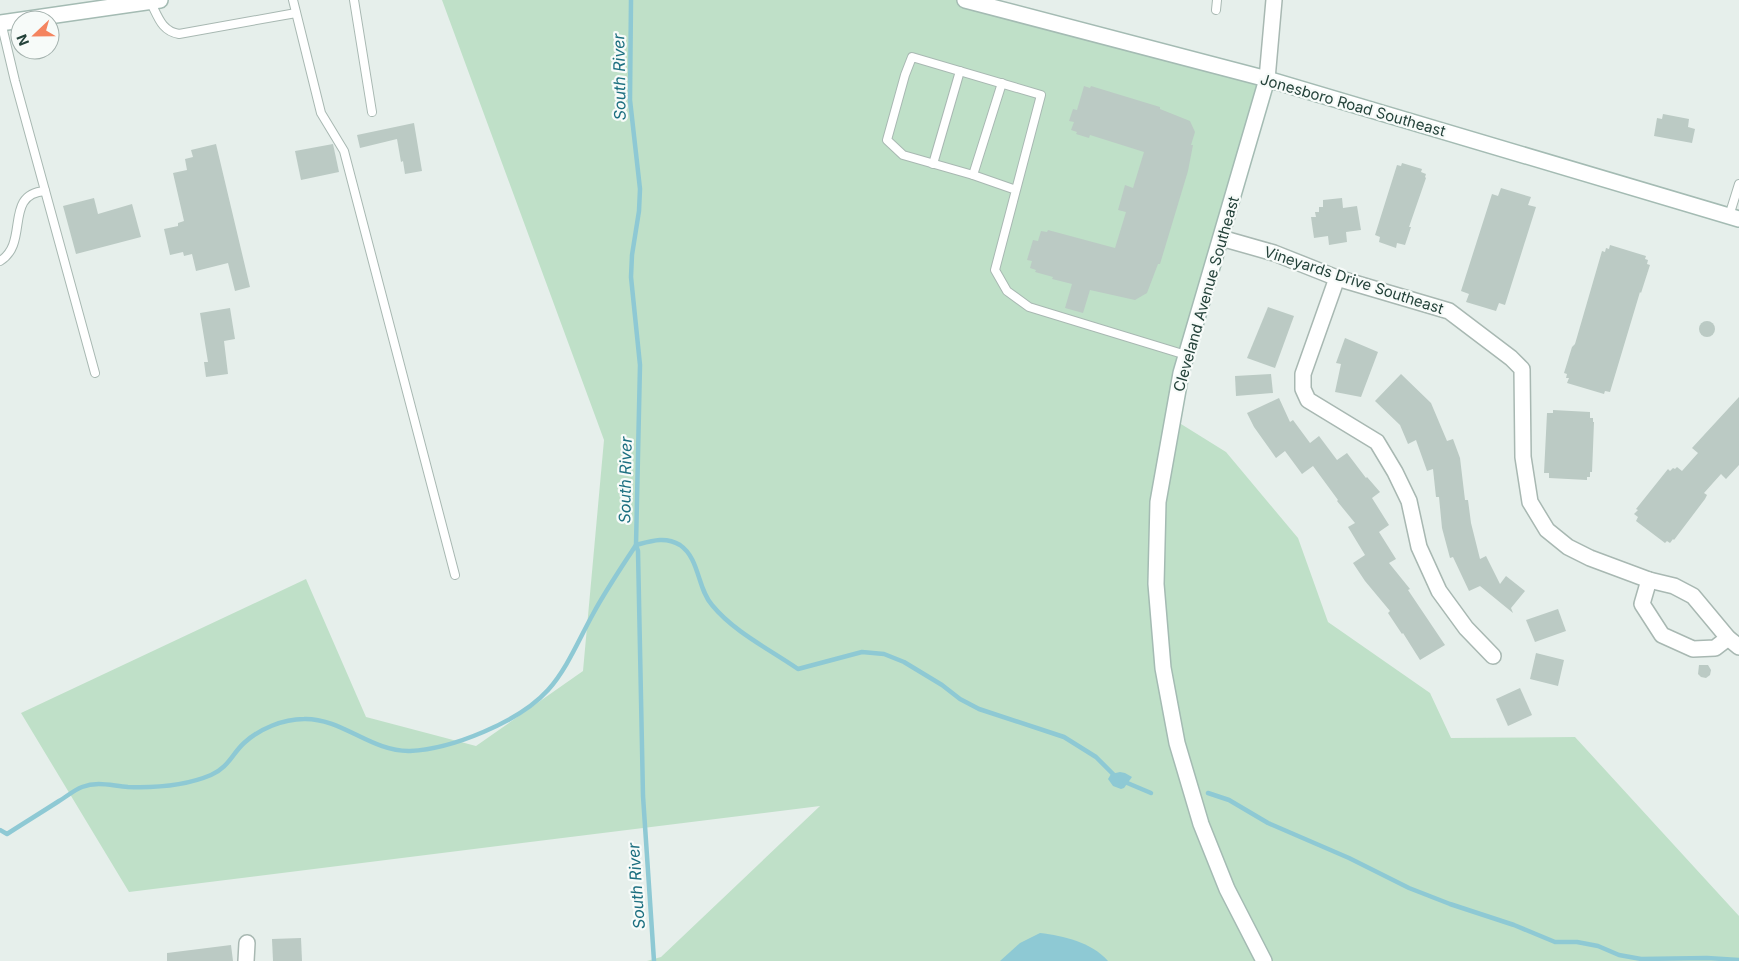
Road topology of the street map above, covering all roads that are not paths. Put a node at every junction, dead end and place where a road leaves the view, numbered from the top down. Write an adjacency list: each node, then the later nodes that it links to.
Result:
1 (293, 0): 8 (lane)
2 (354, 0): 13 (lane)
3 (965, 0): 11 (main road, Jonesboro Road Southeast)
4 (1217, 0): 7 (lane)
5 (1274, 0): 11 (main road, Cleveland Avenue Southeast)
6 (155, 1): 8 (lane); 9 (main road)
7 (1216, 10)
8 (296, 13): 25 (lane)
9 (1, 22): 18 (lane)
10 (960, 71): 12 (lane); 14 (lane); 14 (lane)
11 (1268, 79): 19 (main road, Jonesboro Road Southeast); 20 (main road, Cleveland Avenue Southeast)
12 (1002, 83): 15 (lane); 17 (lane)
13 (372, 112)
14 (933, 164): 15 (lane)
15 (973, 175): 17 (lane)
16 (1739, 184): 19 (lane)
17 (1016, 190): 23 (lane)
18 (45, 191): 21 (lane); 24 (lane)
19 (1734, 218)
20 (1221, 238): 22 (main road, Vineyards Drive Southeast); 23 (main road, Cleveland Avenue Southeast)
21 (0, 261)
22 (1337, 278): 26 (main road, Vineyards Drive Southeast); 28 (main road)
23 (1186, 355): 31 (main road, Cleveland Avenue Southeast)
24 (95, 373)
25 (455, 576)
26 (1649, 580): 27 (main road, Vineyards Drive Southeast); 27 (main road)
27 (1734, 642)
28 (1493, 656)
29 (247, 943): 30 (main road)
30 (246, 961)
31 (1264, 961)

